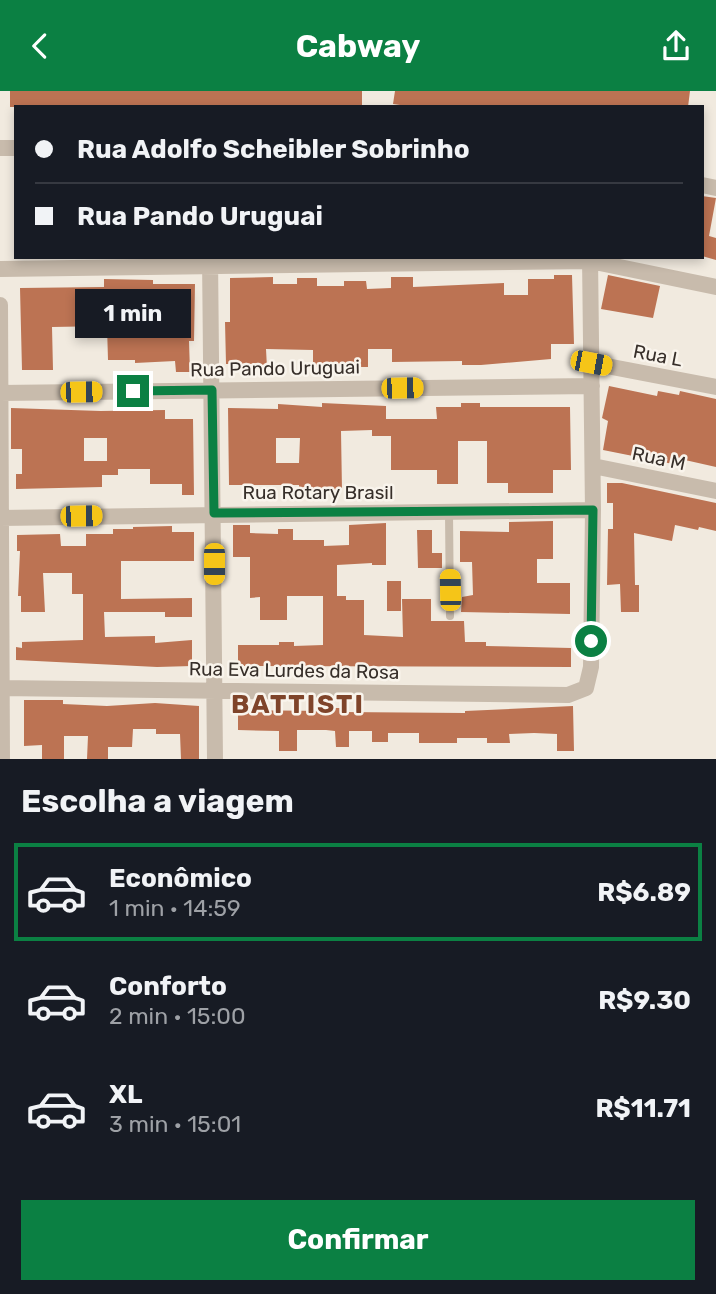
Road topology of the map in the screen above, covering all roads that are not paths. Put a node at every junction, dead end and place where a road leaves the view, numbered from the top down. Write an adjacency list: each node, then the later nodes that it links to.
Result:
1 (590, 259): 2 (street); 4 (street); 6 (street)
2 (210, 263): 3 (street); 9 (street)
3 (0, 269)
4 (716, 286)
5 (0, 305): 10 (street)
6 (591, 363): 7 (street); 8 (street, Rua L)
7 (592, 386): 9 (street, Rua Pando Uruguai); 11 (street)
8 (716, 387)
9 (212, 390): 10 (street, Rua Pando Uruguai); 14 (street)
10 (1, 393): 16 (street)
11 (593, 466): 12 (street, Rua M); 13 (street)
12 (716, 491)
13 (593, 510): 15 (street, Rua Rotary Brasil); 19 (street, Rua Eva Lurdes da Rosa)
14 (214, 513): 15 (street, Rua Rotary Brasil); 16 (street, Rua Rotary Brasil); 19 (street)
15 (449, 513): 17 (lane)
16 (1, 518): 18 (street)
17 (450, 616)
18 (0, 688): 19 (street, Rua Eva Lurdes da Rosa); 20 (street)
19 (214, 690): 21 (street)
20 (2, 758)
21 (215, 758)

